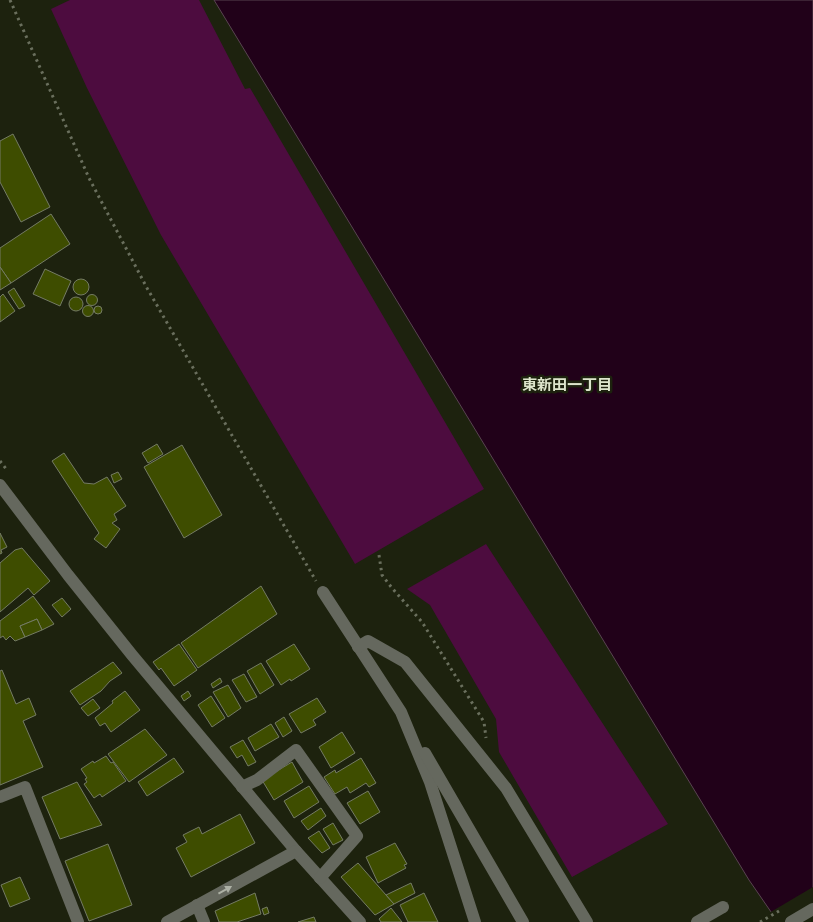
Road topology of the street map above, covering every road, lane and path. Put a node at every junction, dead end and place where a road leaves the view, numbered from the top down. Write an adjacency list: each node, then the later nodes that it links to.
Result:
1 (10, 0): 4 (path)
2 (0, 485): 8 (street)
3 (379, 555): 7 (path)
4 (323, 592): 5 (street)
5 (358, 647): 6 (street); 21 (street)
6 (401, 712): 19 (street); 20 (street)
7 (487, 740)
8 (242, 787): 10 (street); 11 (street)
9 (0, 797): 15 (street)
10 (296, 851): 11 (street); 12 (street, one-way to 10)
11 (320, 878): 18 (street)
12 (197, 906): 16 (street); 17 (street)
13 (723, 908): 22 (street)
14 (813, 909): 23 (street)
15 (78, 922)
16 (167, 922)
17 (204, 922)
18 (360, 922)
19 (475, 922)
20 (523, 922)
21 (587, 922)
22 (697, 922)
23 (791, 922)

